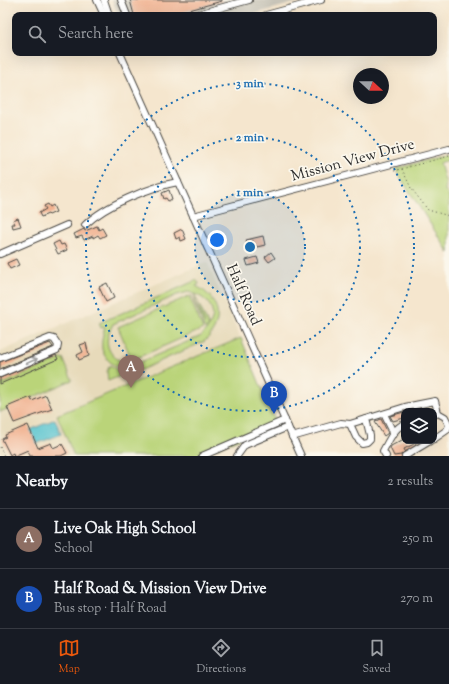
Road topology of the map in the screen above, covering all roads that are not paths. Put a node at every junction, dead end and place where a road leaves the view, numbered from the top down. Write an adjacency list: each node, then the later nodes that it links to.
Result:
1 (97, 0): 7 (street)
2 (104, 0): 8 (street)
3 (121, 0): 9 (street)
4 (249, 0): 10 (street)
5 (322, 0): 6 (street)
6 (299, 3): 11 (street)
7 (103, 12)
8 (108, 12)
9 (126, 12)
10 (210, 12)
11 (274, 12)
12 (122, 56): 14 (street, Half Road)
13 (449, 149): 15 (street, Mission View Drive)
14 (178, 182): 15 (street, Half Road); 17 (street)
15 (193, 216): 27 (street, Half Road)
16 (68, 225): 18 (street)
17 (85, 225)
18 (0, 254)
19 (0, 358): 20 (street, one-way to 19)
20 (0, 374)
21 (406, 408): 22 (street)
22 (436, 408)
23 (401, 409): 24 (street)
24 (384, 414): 26 (street); 31 (street)
25 (437, 414): 33 (street)
26 (366, 419): 28 (street); 28 (street)
27 (285, 420): 30 (street, Half Road); 35 (street)
28 (350, 424): 32 (street)
29 (401, 425): 31 (street)
30 (288, 427): 32 (street, Half Road); 36 (street)
31 (394, 434): 38 (street)
32 (292, 437): 37 (street, Half Road)
33 (437, 437)
34 (425, 444): 39 (street)
35 (202, 456)
36 (237, 456)
37 (301, 456)
38 (386, 456)
39 (404, 456)

